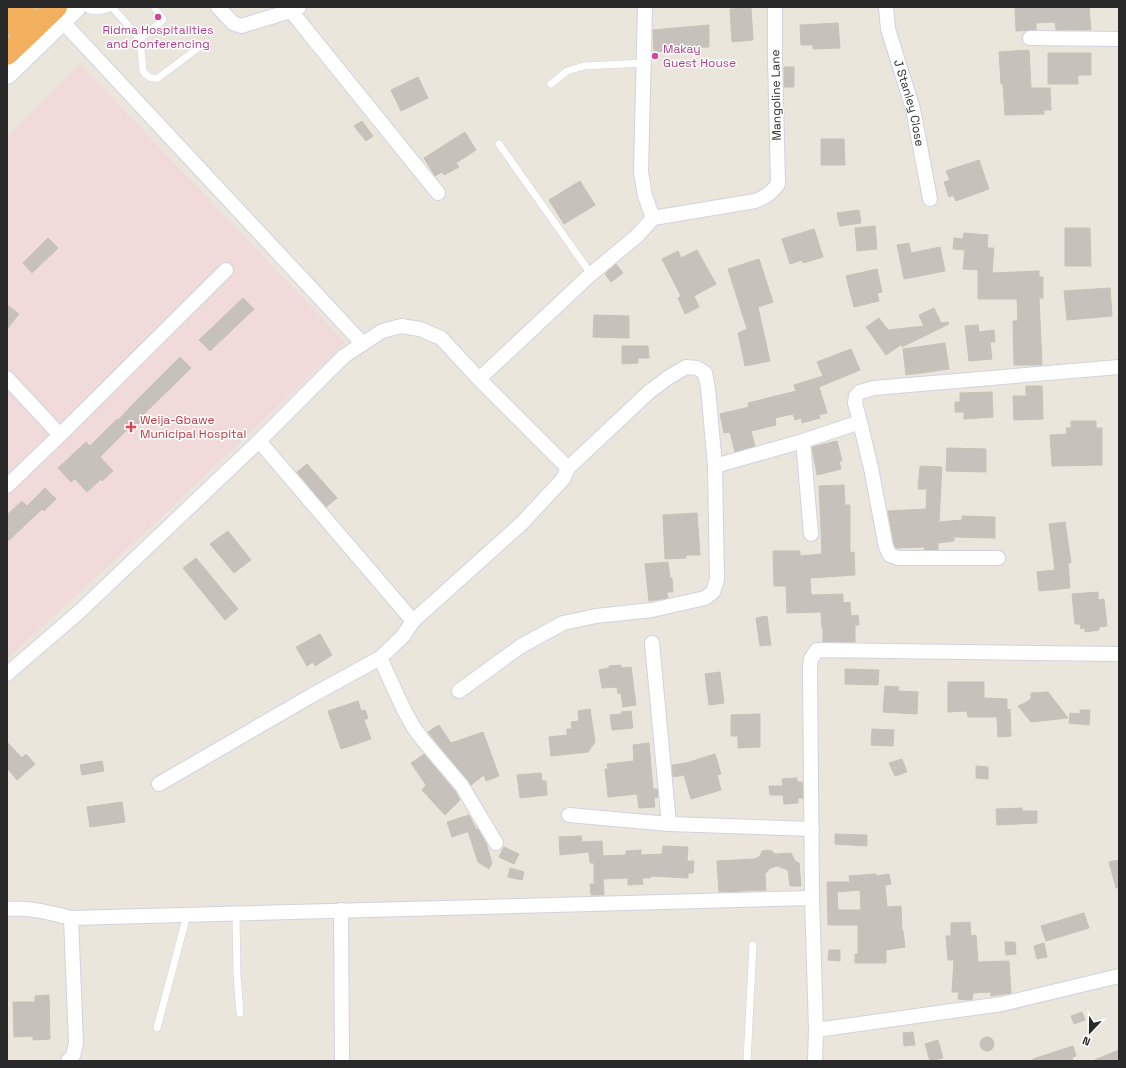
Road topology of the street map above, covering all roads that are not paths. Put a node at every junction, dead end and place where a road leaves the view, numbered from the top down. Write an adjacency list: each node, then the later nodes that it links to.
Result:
1 (25, 7): 11 (highway)
2 (85, 7): 3 (lane)
3 (112, 7): 12 (lane)
4 (154, 7): 12 (lane)
5 (218, 7): 9 (street)
6 (645, 7): 17 (street)
7 (776, 7): 23 (street, Mangoline Lane)
8 (886, 7): 22 (street, J Stanley Close)
9 (295, 9): 21 (street)
10 (65, 12): 16 (highway); 18 (street); 26 (street)
11 (7, 24)
12 (140, 38): 15 (lane)
13 (1030, 38): 14 (street)
14 (1119, 40)
15 (198, 48)
16 (7, 54)
17 (644, 63): 19 (lane); 23 (street)
18 (7, 74)
19 (551, 84)
20 (499, 144): 25 (lane)
21 (438, 193)
22 (930, 199)
23 (653, 218): 25 (street)
24 (226, 270): 31 (street)
25 (591, 274): 29 (street)
26 (362, 344): 29 (street); 32 (street)
27 (1119, 367): 30 (street)
28 (7, 378): 31 (street)
29 (479, 379): 35 (street)
30 (860, 422): 33 (street); 38 (street)
31 (60, 436): 36 (street)
32 (259, 441): 39 (street); 43 (street)
33 (803, 441): 34 (street); 37 (street)
34 (715, 466): 35 (street); 44 (street)
35 (568, 468): 39 (street)
36 (7, 486)
37 (811, 534)
38 (998, 558)
39 (413, 621): 42 (street)
40 (652, 643): 47 (street)
41 (1119, 654): 48 (street)
42 (380, 658): 45 (street); 49 (street)
43 (7, 674)
44 (460, 691)
45 (159, 784)
46 (569, 814): 47 (street)
47 (669, 824): 48 (street)
48 (812, 830): 50 (street)
49 (496, 842)
50 (812, 898): 52 (street); 60 (street)
51 (7, 910): 55 (street)
52 (341, 910): 53 (street); 62 (street)
53 (236, 913): 54 (street); 58 (lane)
54 (187, 915): 55 (street); 59 (lane)
55 (72, 918): 61 (street)
56 (753, 946): 63 (lane)
57 (1119, 976): 60 (street)
58 (240, 1013)
59 (157, 1028)
60 (816, 1030): 64 (street)
61 (68, 1061)
62 (342, 1061)
63 (747, 1061)
64 (815, 1061)

